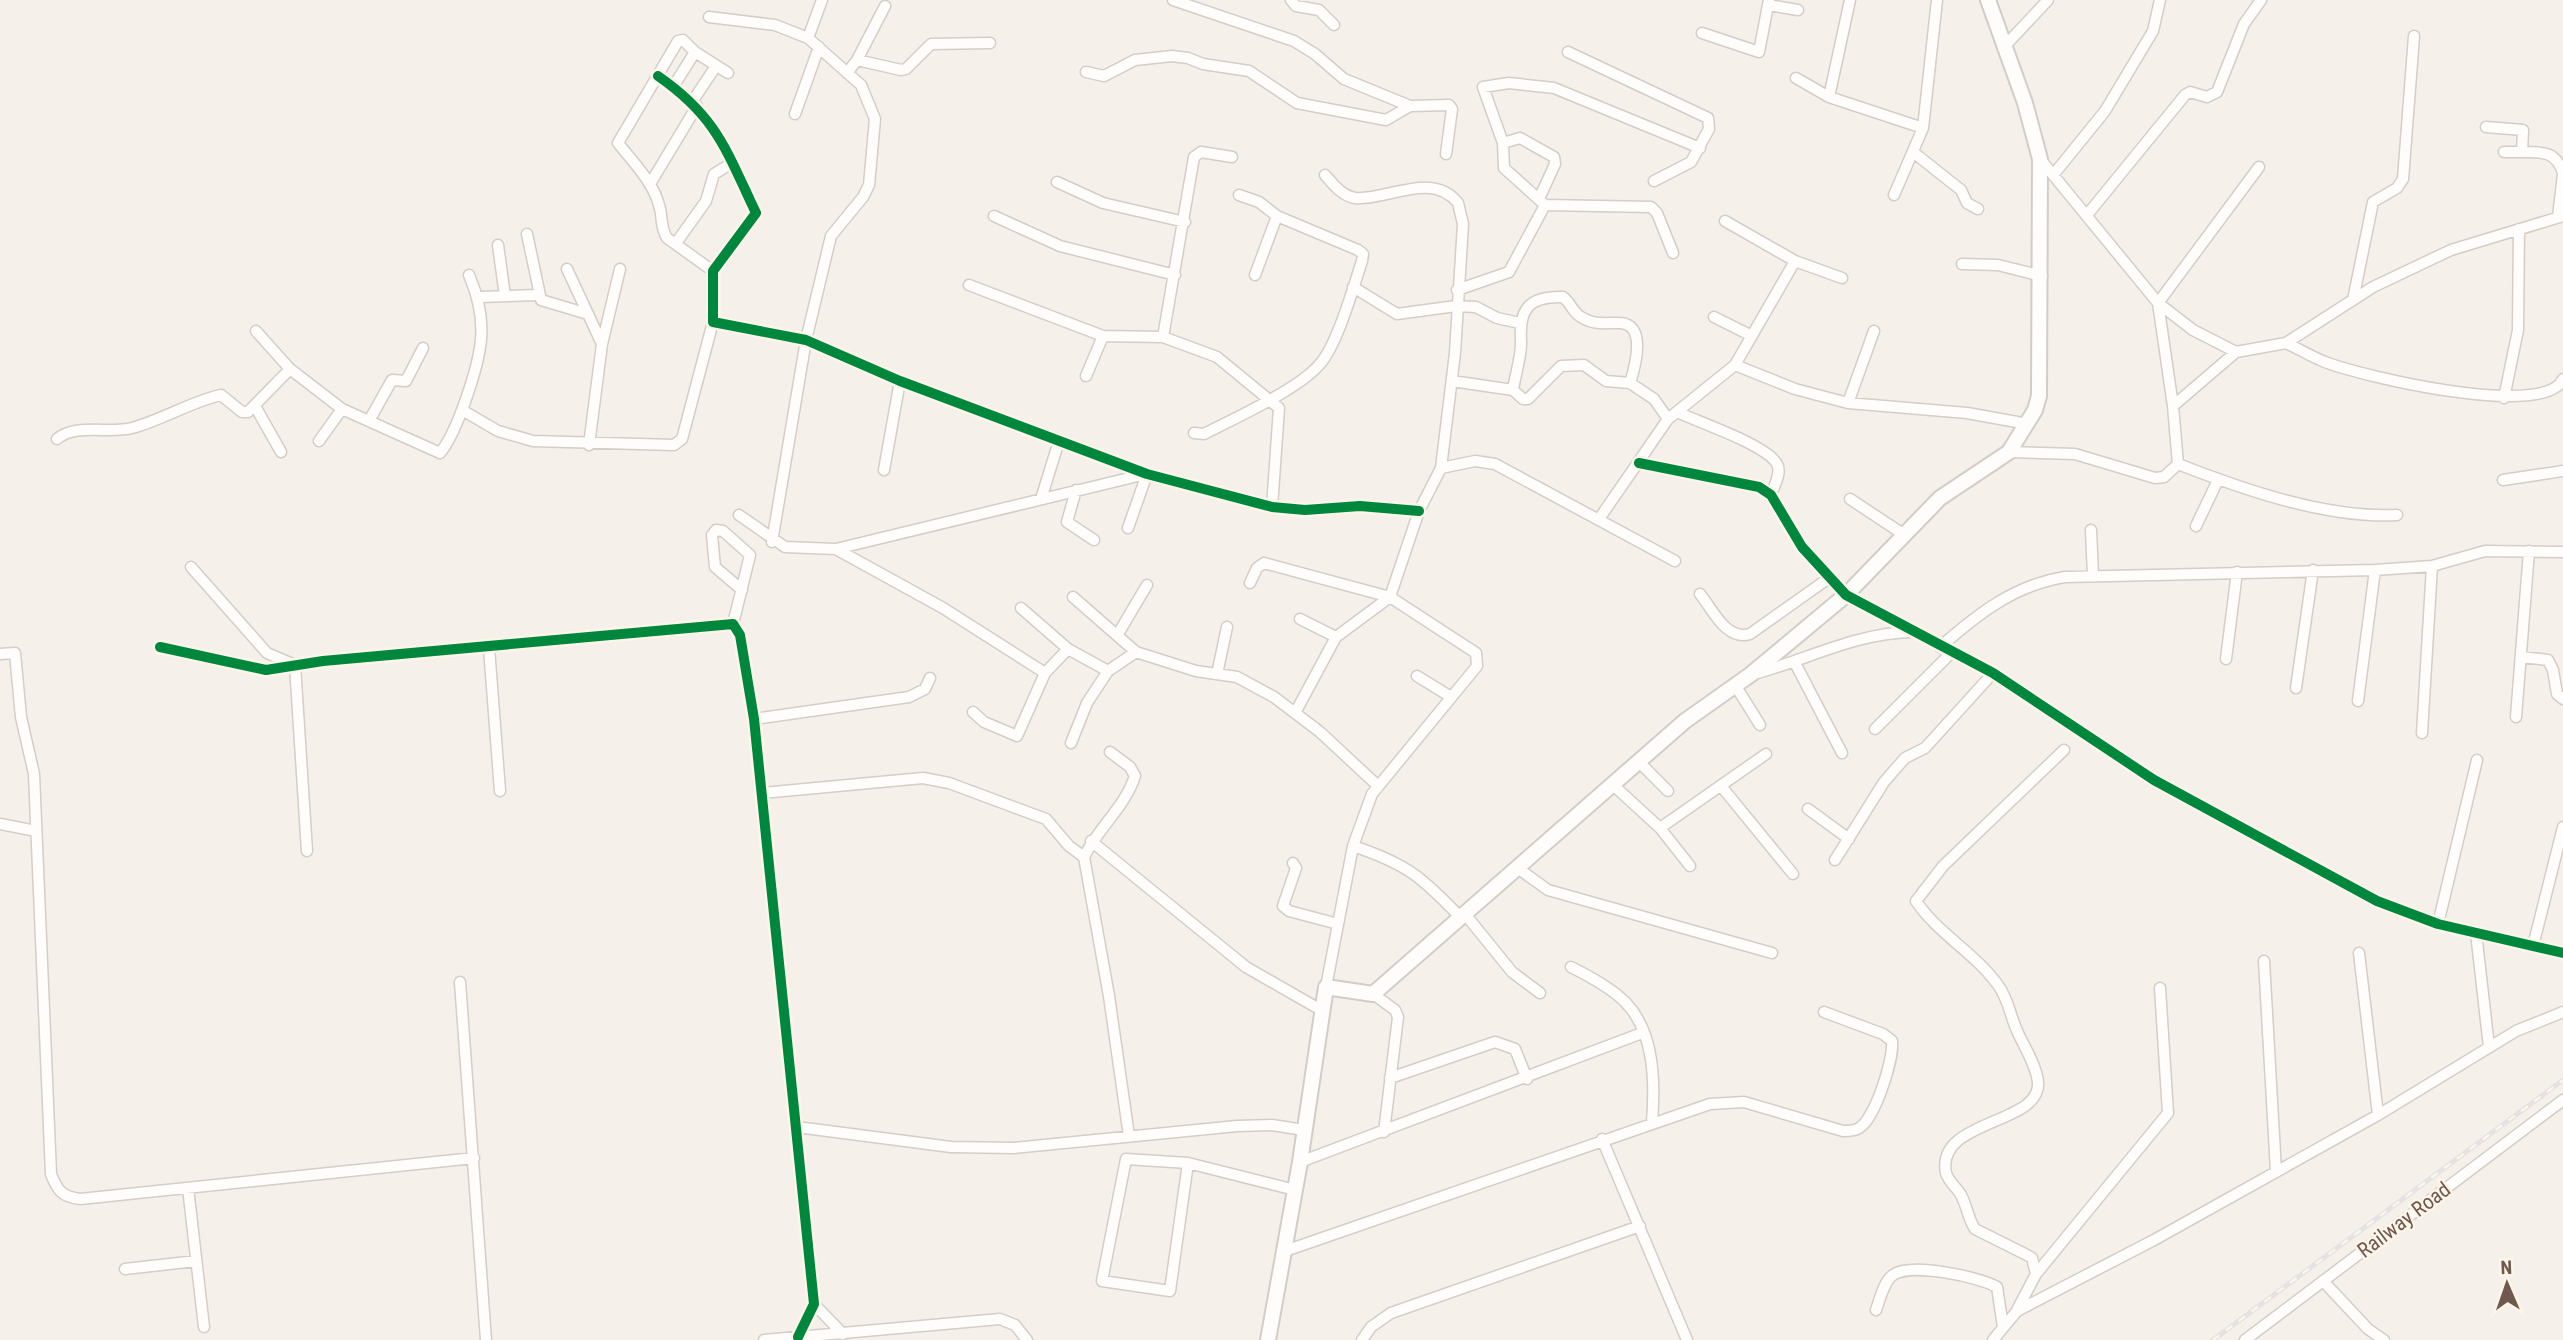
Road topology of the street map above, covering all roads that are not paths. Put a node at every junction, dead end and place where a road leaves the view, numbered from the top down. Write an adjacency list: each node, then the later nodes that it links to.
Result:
1 (822, 0): 17 (street)
2 (1173, 0): 33 (street)
3 (1291, 0): 14 (street)
4 (1850, 0): 31 (street)
5 (1937, 0): 36 (street)
6 (1988, 0): 20 (main road)
7 (2048, 0): 20 (street)
8 (2160, 0): 47 (street)
9 (2262, 0): 57 (street)
10 (1768, 2): 12 (street); 15 (street)
11 (885, 6): 23 (street)
12 (1798, 10)
13 (709, 18): 17 (street)
14 (1334, 25)
15 (1702, 33)
16 (2414, 36): 84 (street)
17 (808, 38): 19 (street)
18 (990, 43): 23 (street)
19 (819, 47): 27 (street); 34 (street)
20 (2003, 48): 44 (main road)
21 (1568, 51): 38 (street)
22 (695, 52): 24 (street); 28 (street); 30 (street)
23 (857, 60): 27 (street)
24 (716, 66): 26 (street); 32 (street)
25 (1086, 72): 33 (street)
26 (728, 73)
27 (847, 73): 96 (street)
28 (658, 76): 30 (street); 52 (street)
29 (1796, 78): 31 (street)
30 (673, 87): 32 (street)
31 (1829, 97): 36 (street)
32 (694, 104): 45 (street); 52 (street)
33 (1410, 106): 42 (street)
34 (795, 114)
35 (2486, 127): 41 (street)
36 (1923, 128): 39 (street)
37 (1503, 143): 38 (street); 55 (street); 55 (street)
38 (1700, 148): 50 (street)
39 (1913, 152): 54 (street); 56 (street)
40 (2504, 152): 41 (street)
41 (2522, 152): 48 (street)
42 (1446, 154)
43 (1232, 157): 62 (street)
44 (2040, 159): 47 (street); 76 (main road)
45 (732, 163): 65 (street); 72 (street)
46 (2259, 167): 85 (street)
47 (2054, 174): 57 (street)
48 (2563, 174): 60 (street)
49 (1325, 175): 80 (street)
50 (1654, 181)
51 (1057, 182): 62 (street)
52 (650, 184): 65 (street)
53 (1239, 195): 59 (street)
54 (1894, 195)
55 (1542, 202): 67 (street); 80 (street)
56 (1978, 209)
57 (2087, 215): 85 (street)
58 (994, 216): 74 (street)
59 (1277, 216): 75 (street); 79 (street)
60 (2561, 216): 63 (street)
61 (1725, 221): 68 (street)
62 (1185, 222): 74 (street)
63 (2519, 229): 84 (street); 109 (street)
64 (527, 234): 81 (street)
65 (676, 243): 72 (street)
66 (498, 245): 82 (street)
67 (1672, 253)
68 (1795, 261): 77 (street); 94 (street)
69 (1962, 264): 76 (street)
70 (567, 269): 87 (street)
71 (620, 269): 98 (street)
72 (713, 271): 89 (street)
73 (469, 275): 83 (street)
74 (1175, 275): 95 (street)
75 (1255, 275)
76 (2042, 276): 118 (main road)
77 (1842, 278)
78 (969, 285): 93 (street)
79 (1353, 287): 86 (street); 110 (street)
80 (1457, 290): 86 (street)
81 (537, 295): 82 (street); 87 (street)
82 (505, 296): 83 (street)
83 (479, 297): 115 (street)
84 (2353, 300): 97 (street)
85 (2158, 303): 100 (street); 113 (street)
86 (1456, 306): 90 (street); 106 (street)
87 (588, 314): 98 (street)
88 (1714, 317): 94 (street)
89 (713, 323): 96 (street); 123 (street)
90 (1520, 323): 107 (street); 108 (street)
91 (256, 331): 102 (street)
92 (1874, 331): 111 (street)
93 (1103, 335): 95 (street); 103 (street)
94 (1752, 336): 101 (street)
95 (1163, 337): 110 (street)
96 (806, 340): 105 (street); 148 (street)
97 (2286, 343): 100 (street); 109 (street)
98 (602, 344): 123 (street)
99 (423, 348): 117 (street)
100 (2236, 352): 113 (street)
101 (1735, 365): 111 (street); 116 (street)
102 (290, 369): 112 (street); 114 (street)
103 (1086, 376)
104 (2563, 379): 109 (street)
105 (900, 381): 122 (street); 129 (street)
106 (1451, 381): 108 (street); 128 (street)
107 (1630, 383): 108 (street); 116 (street)
108 (1513, 390)
109 (2504, 398)
110 (1271, 399): 119 (street); 138 (street)
111 (1848, 403): 118 (street)
112 (255, 406): 120 (street); 124 (street)
113 (2173, 406): 127 (street)
114 (342, 409): 117 (street); 121 (street)
115 (462, 410): 117 (street); 123 (street)
116 (1672, 415): 126 (street); 135 (street)
117 (370, 419)
118 (2028, 424): 125 (main road)
119 (1194, 433)
120 (57, 439)
121 (319, 441)
122 (1059, 441): 131 (street); 136 (street)
123 (589, 444)
124 (281, 452)
125 (2009, 452): 127 (street); 146 (main road)
126 (1639, 463): 135 (street); 142 (street)
127 (2178, 464): 132 (street)
128 (1441, 468): 139 (street); 142 (street)
129 (884, 470)
130 (2563, 471): 133 (street)
131 (1147, 474): 134 (street); 138 (street); 144 (street)
132 (2218, 480): 141 (street); 143 (street)
133 (2502, 480)
134 (1076, 490): 136 (street); 147 (street)
135 (1771, 495): 159 (street)
136 (1041, 499): 149 (street)
137 (1850, 499): 146 (street)
138 (1272, 507): 139 (street)
139 (1419, 511): 166 (street)
140 (739, 515): 148 (street)
141 (2397, 515)
142 (1599, 519): 152 (street)
143 (2196, 526)
144 (1128, 528)
145 (2091, 530): 158 (street)
146 (1903, 534): 164 (main road)
147 (1094, 540)
148 (772, 542): 149 (street)
149 (836, 550): 186 (street)
150 (2529, 551): 151 (street); 153 (street); 181 (street)
151 (2563, 552)
152 (1675, 561)
153 (2432, 566): 155 (street); 203 (street)
154 (191, 567): 184 (street)
155 (2375, 569): 156 (street); 196 (street)
156 (2313, 570): 157 (street); 193 (street)
157 (2236, 572): 158 (street); 182 (street)
158 (2093, 575): 175 (street)
159 (1829, 578): 163 (street); 164 (street)
160 (1250, 583): 166 (street)
161 (1147, 585): 172 (street)
162 (742, 590): 162 (street); 169 (street)
163 (1700, 594)
164 (1846, 595): 171 (street); 189 (main road)
165 (1073, 597): 172 (street)
166 (1390, 597): 173 (street); 194 (street)
167 (1021, 608): 177 (street)
168 (1300, 619): 173 (street)
169 (733, 624): 176 (street); 200 (street)
170 (1227, 627): 188 (street)
171 (1911, 632): 175 (street); 183 (street)
172 (1118, 634): 178 (street)
173 (1336, 637): 198 (street)
174 (160, 647): 184 (street)
175 (1940, 647): 179 (street)
176 (489, 648): 184 (street); 214 (street)
177 (1068, 649): 185 (street); 186 (street)
178 (1136, 652): 185 (street); 188 (street)
179 (1951, 653): 187 (street); 202 (street)
180 (0, 654): 221 (street)
181 (2521, 657): 195 (street); 199 (street)
182 (2226, 659)
183 (1795, 663): 189 (street); 207 (street)
184 (295, 665): 225 (street)
185 (1108, 671): 204 (street)
186 (1045, 673): 197 (street)
187 (1993, 673): 222 (street); 234 (street)
188 (1217, 674): 198 (street)
189 (1750, 675): 192 (main road)
190 (1417, 676): 194 (street)
191 (930, 678): 200 (street)
192 (1735, 685): 201 (street); 210 (main road)
193 (2296, 688)
194 (1451, 698): 212 (street)
195 (2563, 699)
196 (2358, 701)
197 (972, 712)
198 (1295, 713): 212 (street)
199 (2516, 717)
200 (754, 719): 216 (street)
201 (1760, 725)
202 (1875, 729)
203 (2422, 733)
204 (1071, 743)
205 (2064, 750): 272 (street)
206 (1110, 752): 223 (street)
207 (1842, 753)
208 (1766, 754): 213 (street)
209 (2477, 760): 234 (street)
210 (1638, 761): 211 (main road); 215 (street)
211 (1612, 784): 219 (street); 230 (main road)
212 (1377, 785): 224 (street)
213 (1721, 786): 219 (street); 231 (street)
214 (500, 791)
215 (1668, 791)
216 (762, 793): 226 (street); 257 (street)
217 (1808, 809): 222 (street)
218 (0, 824): 221 (street)
219 (1660, 828): 229 (street)
220 (2563, 830): 236 (street)
221 (36, 831): 266 (street)
222 (1849, 839): 227 (street)
223 (1091, 841): 226 (street); 247 (street)
224 (1353, 846): 232 (street); 233 (street)
225 (307, 851)
226 (1084, 858): 260 (street)
227 (1835, 860)
228 (1293, 863): 233 (street)
229 (1690, 866)
230 (1516, 867): 232 (main road); 237 (street)
231 (1793, 874)
232 (1463, 916): 245 (street); 246 (main road)
233 (1338, 924): 243 (street)
234 (2438, 924): 235 (street)
235 (2476, 933): 236 (street); 251 (street)
236 (2533, 946): 239 (street)
237 (1772, 953)
238 (2359, 953): 255 (street)
239 (2563, 953)
240 (2264, 961): 265 (street)
241 (1571, 967): 250 (street)
242 (460, 982): 262 (street)
243 (1326, 986): 246 (main road); 247 (main road)
244 (2160, 988): 272 (street)
245 (1540, 993)
246 (1373, 994): 252 (street)
247 (1321, 1010): 258 (main road)
248 (1824, 1012): 256 (street)
249 (2563, 1012): 251 (street)
250 (1642, 1032): 253 (street); 256 (street)
251 (2489, 1047): 255 (street)
252 (1390, 1078): 253 (street); 259 (street)
253 (1527, 1079): 259 (street)
254 (2563, 1100): 273 (street, Railway Road)
255 (2378, 1115): 265 (street)
256 (1652, 1122): 261 (street)
257 (797, 1127): 260 (street); 274 (street)
258 (1304, 1130): 260 (street); 263 (main road)
259 (1384, 1132): 263 (street)
260 (1129, 1136)
261 (1602, 1139): 268 (street); 269 (street)
262 (474, 1158): 266 (street); 281 (street)
263 (1300, 1162): 267 (main road)
264 (1188, 1163): 264 (street); 267 (street)
265 (2276, 1171): 276 (street)
266 (188, 1188): 270 (street)
267 (1296, 1191): 269 (main road)
268 (1640, 1226): 285 (street); 286 (street)
269 (1285, 1251): 284 (main road)
270 (196, 1261): 271 (street); 278 (street)
271 (125, 1269)
272 (2036, 1274): 276 (street)
273 (2323, 1281): 288 (street, Railway Road); 289 (street)
274 (814, 1304): 279 (street); 280 (street)
275 (1876, 1310): 277 (street)
276 (2017, 1311): 277 (street)
277 (2003, 1326): 287 (street)
278 (204, 1328)
279 (843, 1334): 280 (street); 283 (street)
280 (798, 1337): 282 (street)
281 (486, 1340)
282 (764, 1340)
283 (1027, 1340)
284 (1268, 1340)
285 (1362, 1340)
286 (1687, 1340)
287 (1993, 1340)
288 (2245, 1340)
289 (2384, 1340)

